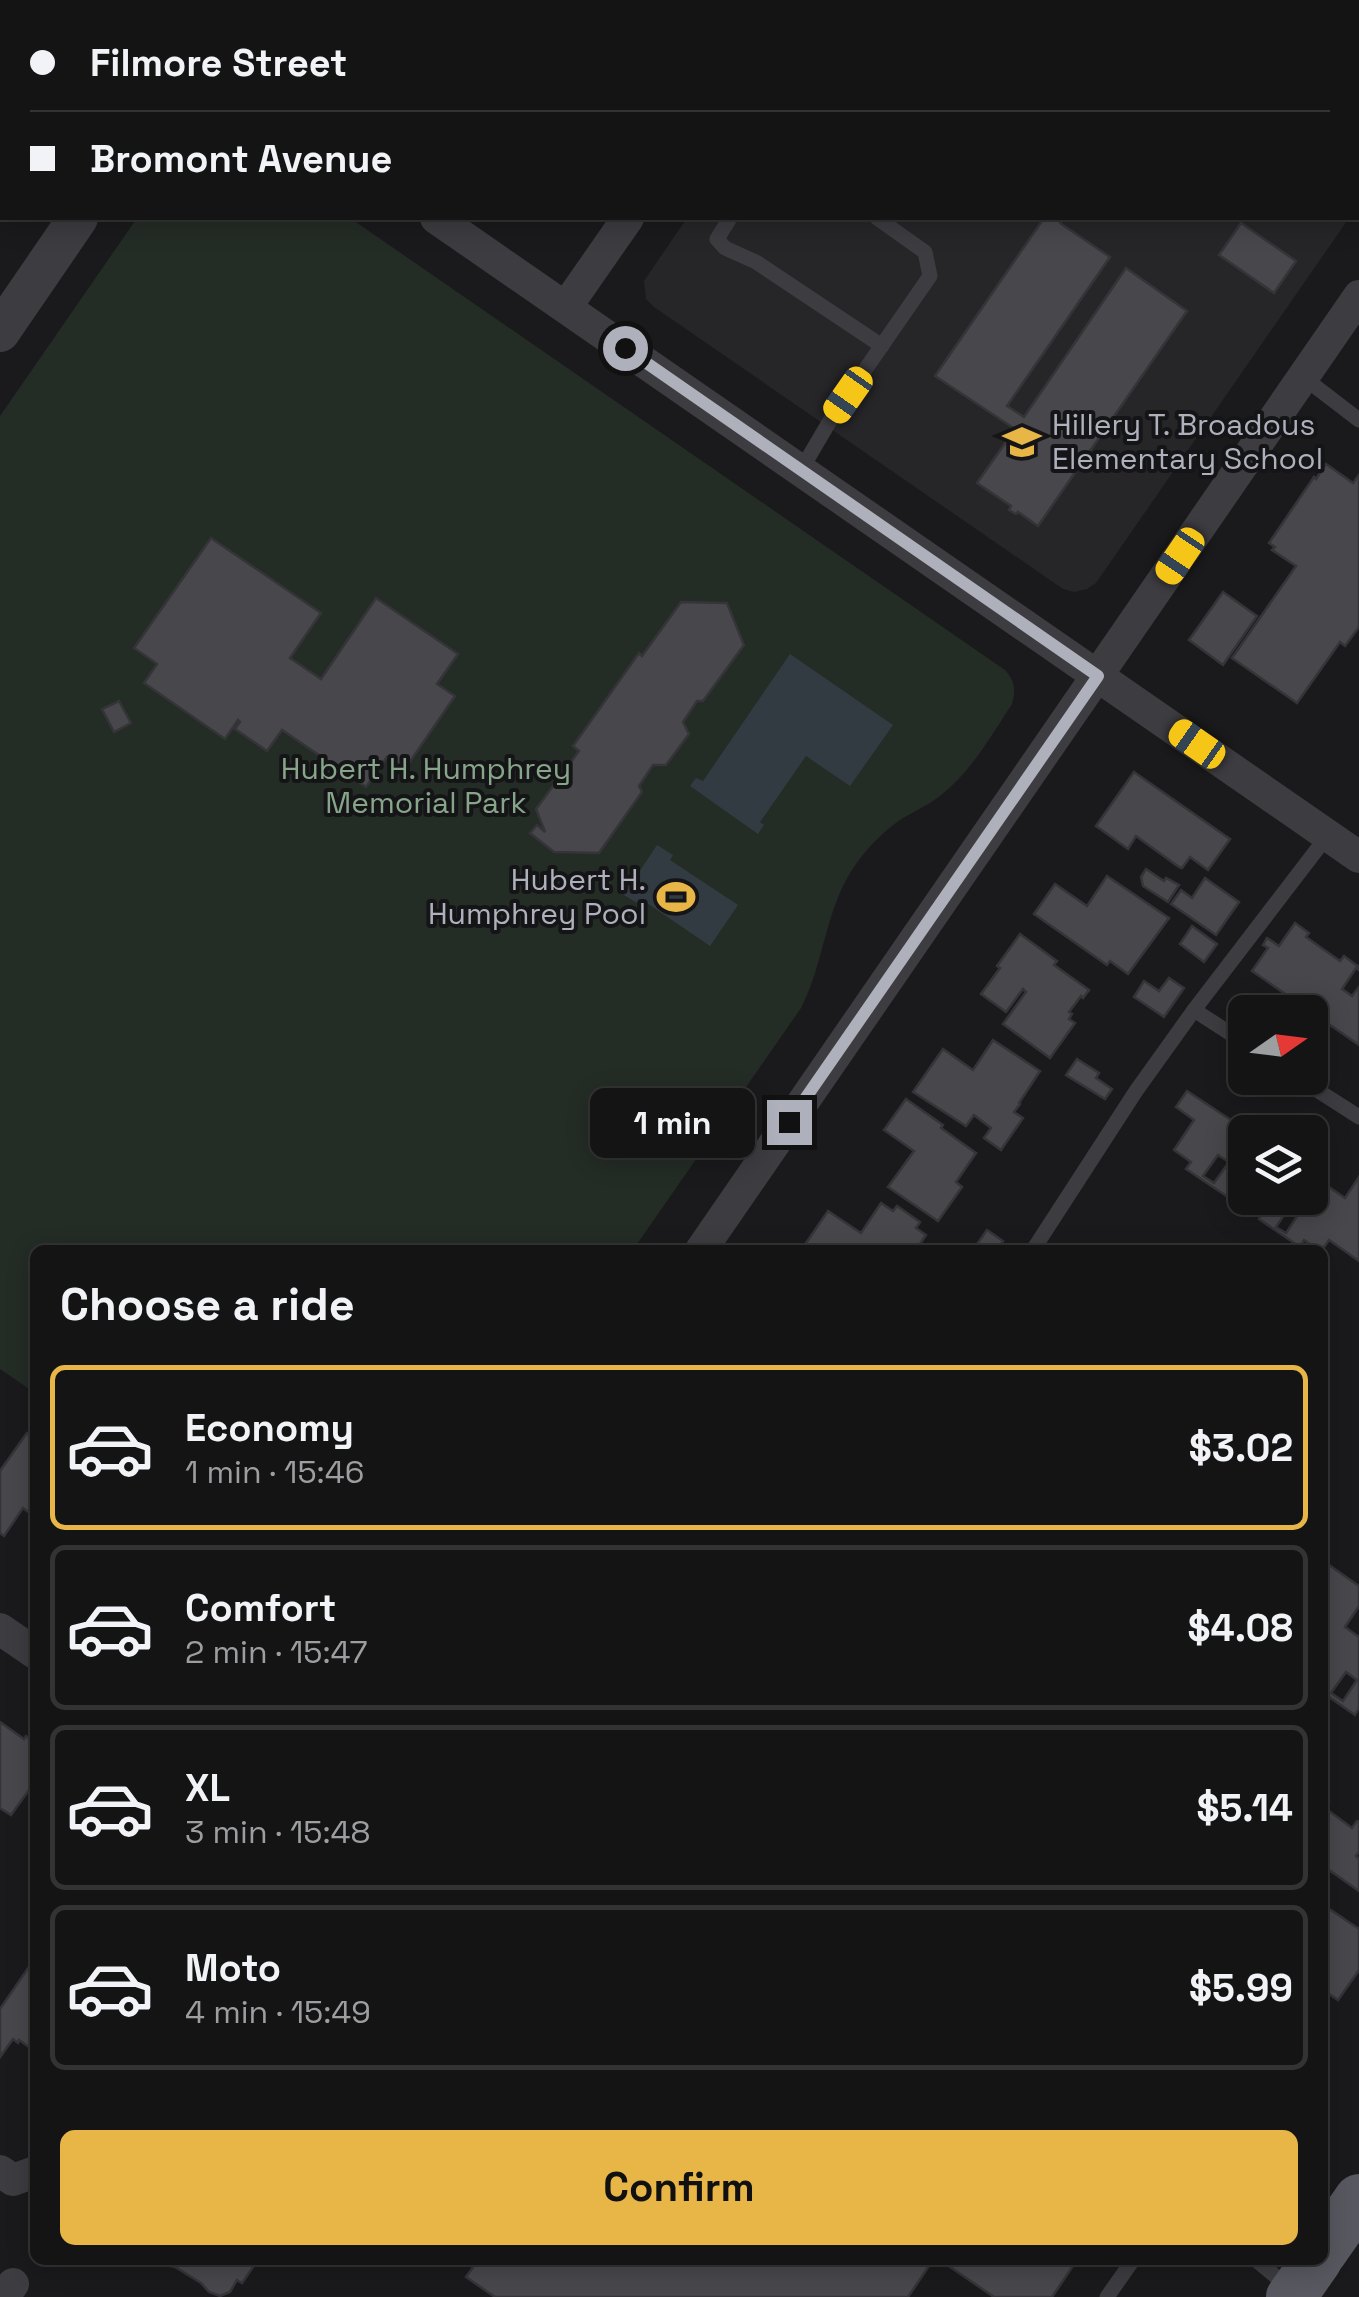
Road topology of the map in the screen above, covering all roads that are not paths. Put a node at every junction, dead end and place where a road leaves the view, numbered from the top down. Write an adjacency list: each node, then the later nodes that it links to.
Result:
1 (77, 220): 8 (street)
2 (439, 220): 7 (street)
3 (627, 220): 7 (street)
4 (729, 220): 9 (lane)
5 (880, 220): 9 (lane)
6 (1359, 296): 10 (street)
7 (566, 308): 12 (street)
8 (0, 332)
9 (882, 346): 12 (lane)
10 (1303, 377): 11 (lane); 13 (street)
11 (1359, 420)
12 (801, 470): 13 (street)
13 (1098, 676): 14 (street); 20 (street)
14 (1328, 835): 15 (street); 16 (lane)
15 (1359, 857)
16 (1194, 1010): 17 (lane); 21 (lane)
17 (1228, 1032)
18 (1325, 1095): 19 (lane)
19 (1359, 1117)
20 (703, 1245)
21 (1036, 1245)
22 (0, 1629): 23 (street)
23 (30, 1650)
24 (1359, 2200): 25 (main road)
25 (1328, 2244)
26 (1129, 2265): 29 (lane)
27 (1273, 2265): 28 (lane)
28 (1306, 2275)
29 (1106, 2297)

